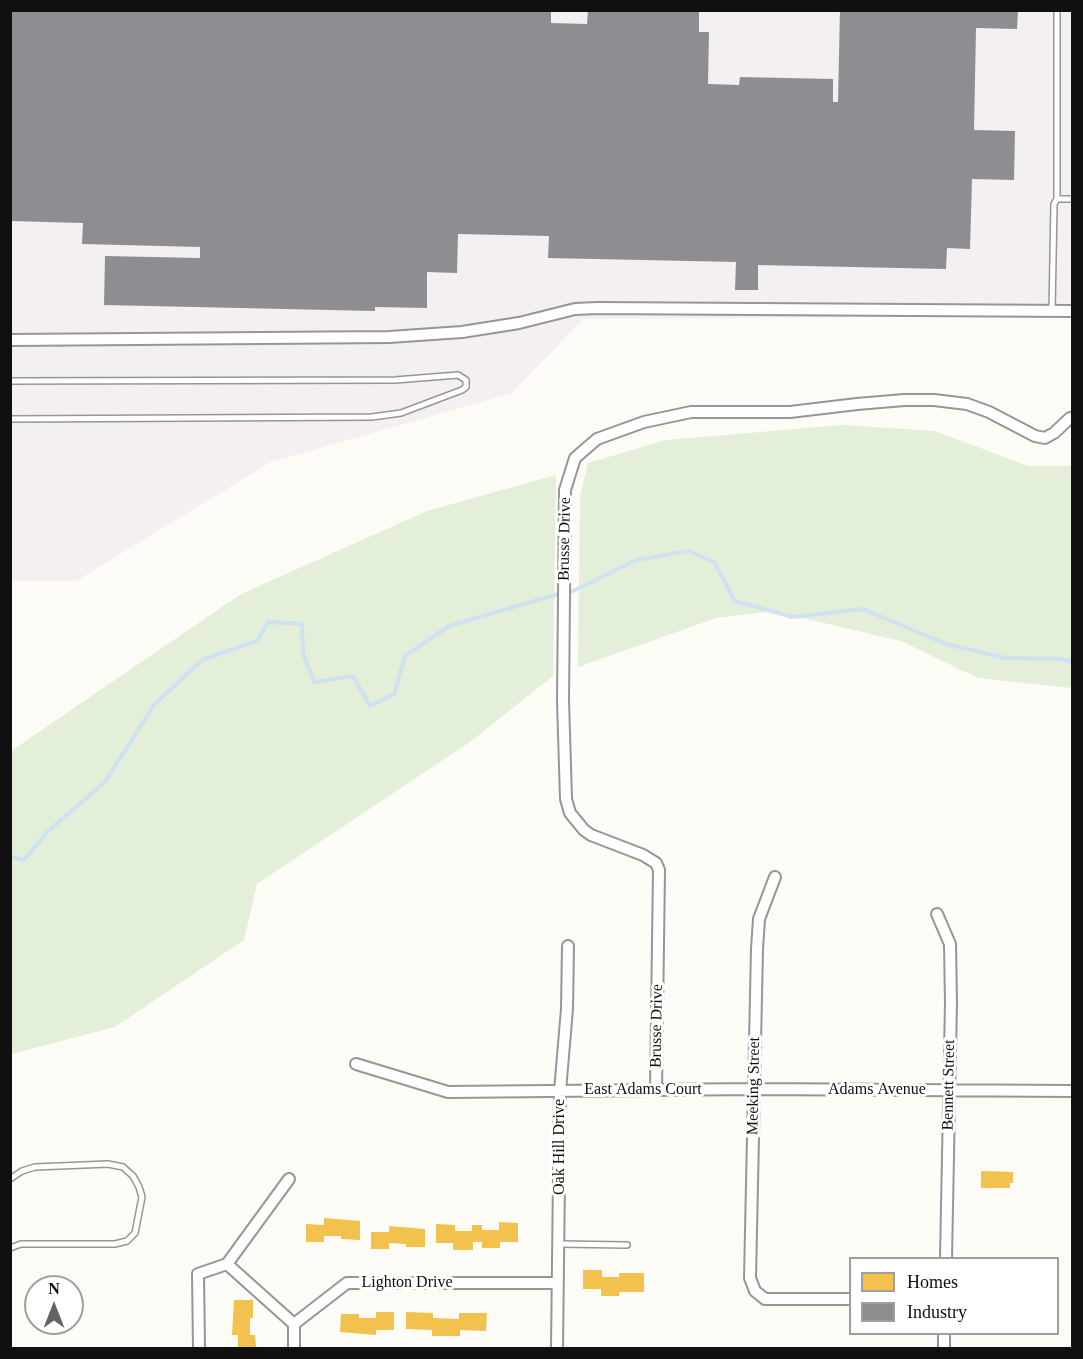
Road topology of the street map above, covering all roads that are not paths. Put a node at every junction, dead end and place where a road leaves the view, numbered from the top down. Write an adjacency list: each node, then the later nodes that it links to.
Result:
1 (1057, 10): 2 (lane)
2 (1057, 199): 3 (lane); 4 (lane)
3 (1072, 199)
4 (1052, 311): 5 (street); 6 (street)
5 (1072, 311)
6 (10, 340)
7 (10, 381): 9 (lane)
8 (1070, 418): 15 (street, Brusse Drive)
9 (10, 419)
10 (775, 877): 14 (street, Meeking Street)
11 (937, 914): 17 (street, Bennett Street)
12 (568, 946): 16 (street, Oak Hill Drive)
13 (356, 1064): 16 (street, East Adams Court)
14 (754, 1089): 15 (street, East Adams Court); 17 (street, Adams Avenue); 27 (street, Meeking Street)
15 (656, 1090): 16 (street, East Adams Court)
16 (560, 1091): 21 (street, Oak Hill Drive)
17 (949, 1091): 18 (street, Adams Avenue); 24 (street, Bennett Street)
18 (1072, 1092)
19 (10, 1179): 23 (lane)
20 (289, 1179): 25 (street)
21 (559, 1244): 22 (lane); 26 (street, Oak Hill Drive)
22 (627, 1245)
23 (10, 1248)
24 (946, 1257)
25 (227, 1264): 28 (street); 29 (street)
26 (558, 1283): 28 (street, Lighton Drive); 31 (street, Oak Hill Drive)
27 (849, 1299)
28 (294, 1324): 30 (street)
29 (199, 1348)
30 (294, 1348)
31 (557, 1348)

